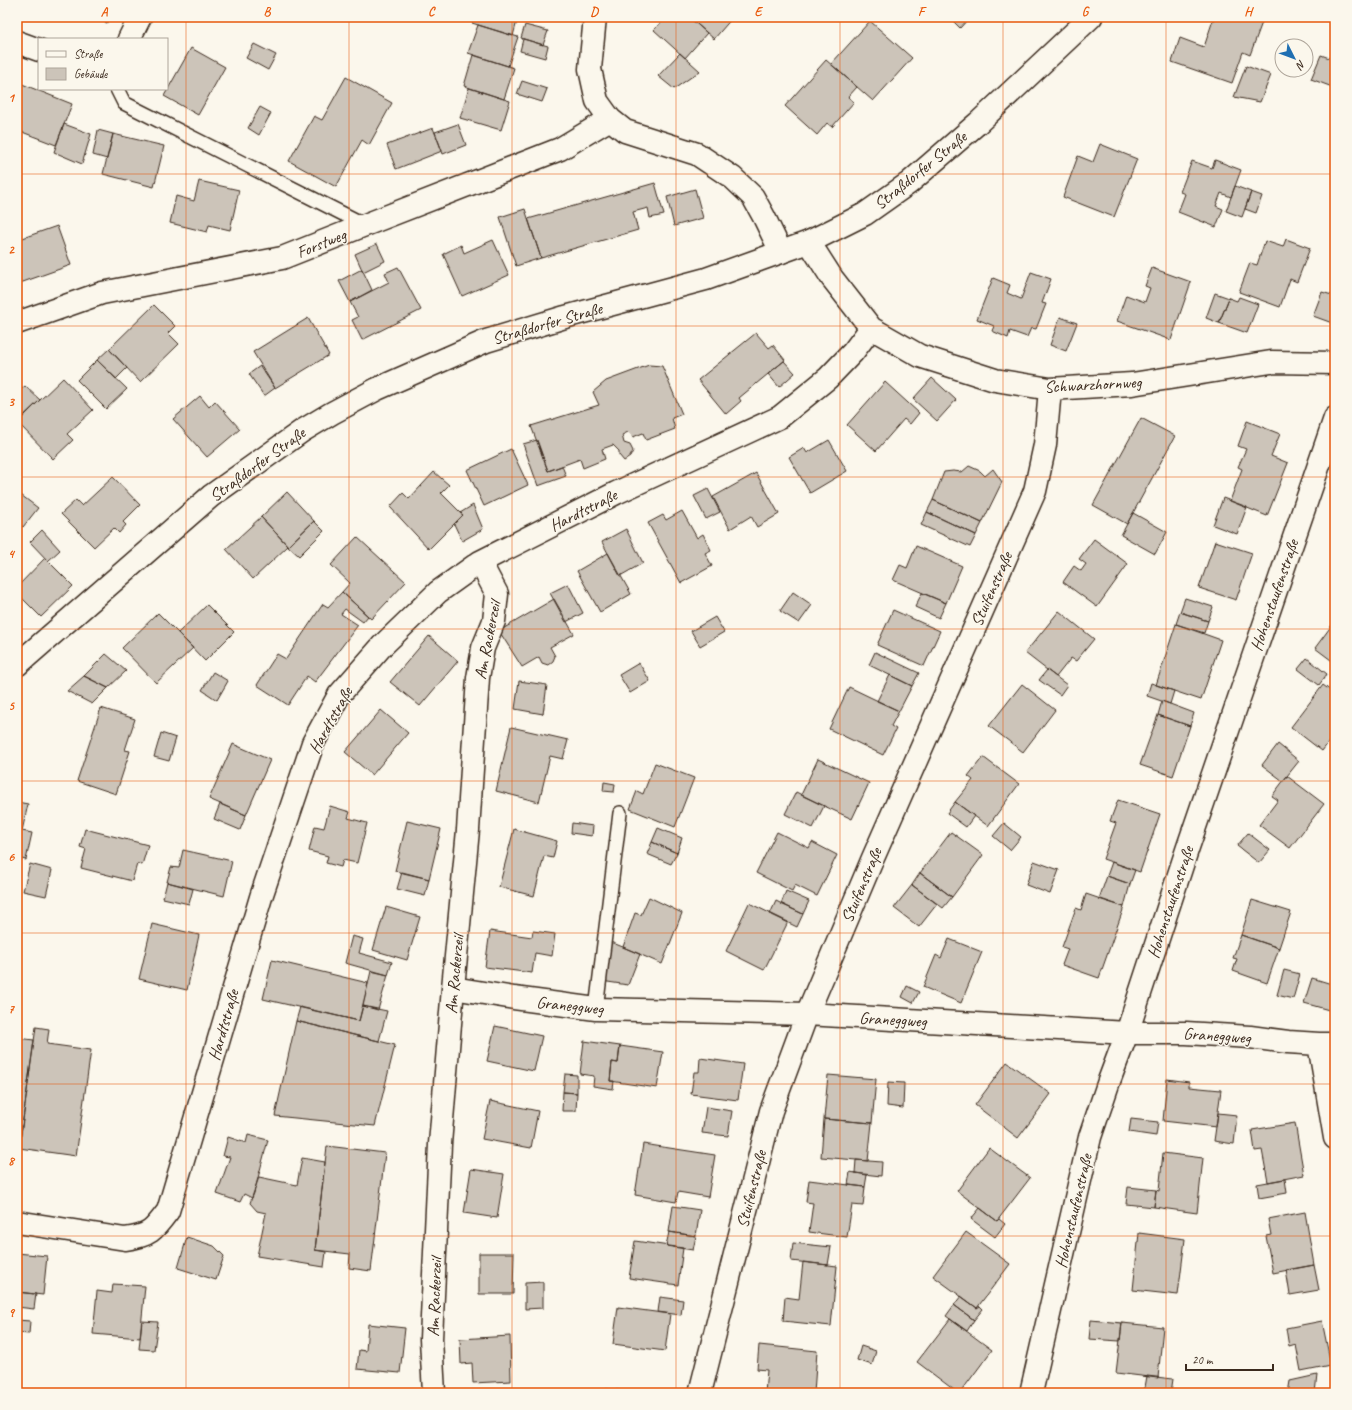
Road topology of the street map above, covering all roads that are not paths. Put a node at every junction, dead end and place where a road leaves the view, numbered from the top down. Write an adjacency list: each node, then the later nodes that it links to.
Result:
1 (140, 17): 4 (street)
2 (595, 17): 8 (street)
3 (1091, 17): 10 (street, Straßdorfer Straße)
4 (130, 38)
5 (17, 42): 6 (street)
6 (38, 50)
7 (118, 90): 9 (lane)
8 (610, 119): 9 (street, Forstweg); 11 (street)
9 (365, 225): 12 (street, Forstweg)
10 (809, 242): 11 (street, Straßdorfer Straße); 13 (street, Schwarzhornweg)
11 (781, 252): 18 (street, Straßdorfer Straße)
12 (17, 323)
13 (871, 328): 15 (street, Schwarzhornweg); 17 (street, Hardtstraße)
14 (1335, 364): 15 (street, Schwarzhornweg)
15 (1050, 389): 22 (street, Stuifenstraße)
16 (1335, 418): 23 (street, Hohenstaufenstraße)
17 (480, 562): 20 (street, Am Rackerzeil); 26 (street, Hardtstraße)
18 (17, 665)
19 (620, 813): 21 (lane)
20 (453, 988): 21 (street, Graneggweg); 27 (street, Am Rackerzeil)
21 (596, 1009): 22 (street, Graneggweg)
22 (807, 1014): 23 (street, Graneggweg); 28 (street, Stuifenstraße)
23 (1127, 1033): 24 (street, Graneggweg); 29 (street, Hohenstaufenstraße)
24 (1327, 1044): 25 (street)
25 (1335, 1138)
26 (17, 1222)
27 (434, 1393)
28 (700, 1393)
29 (1030, 1393)

